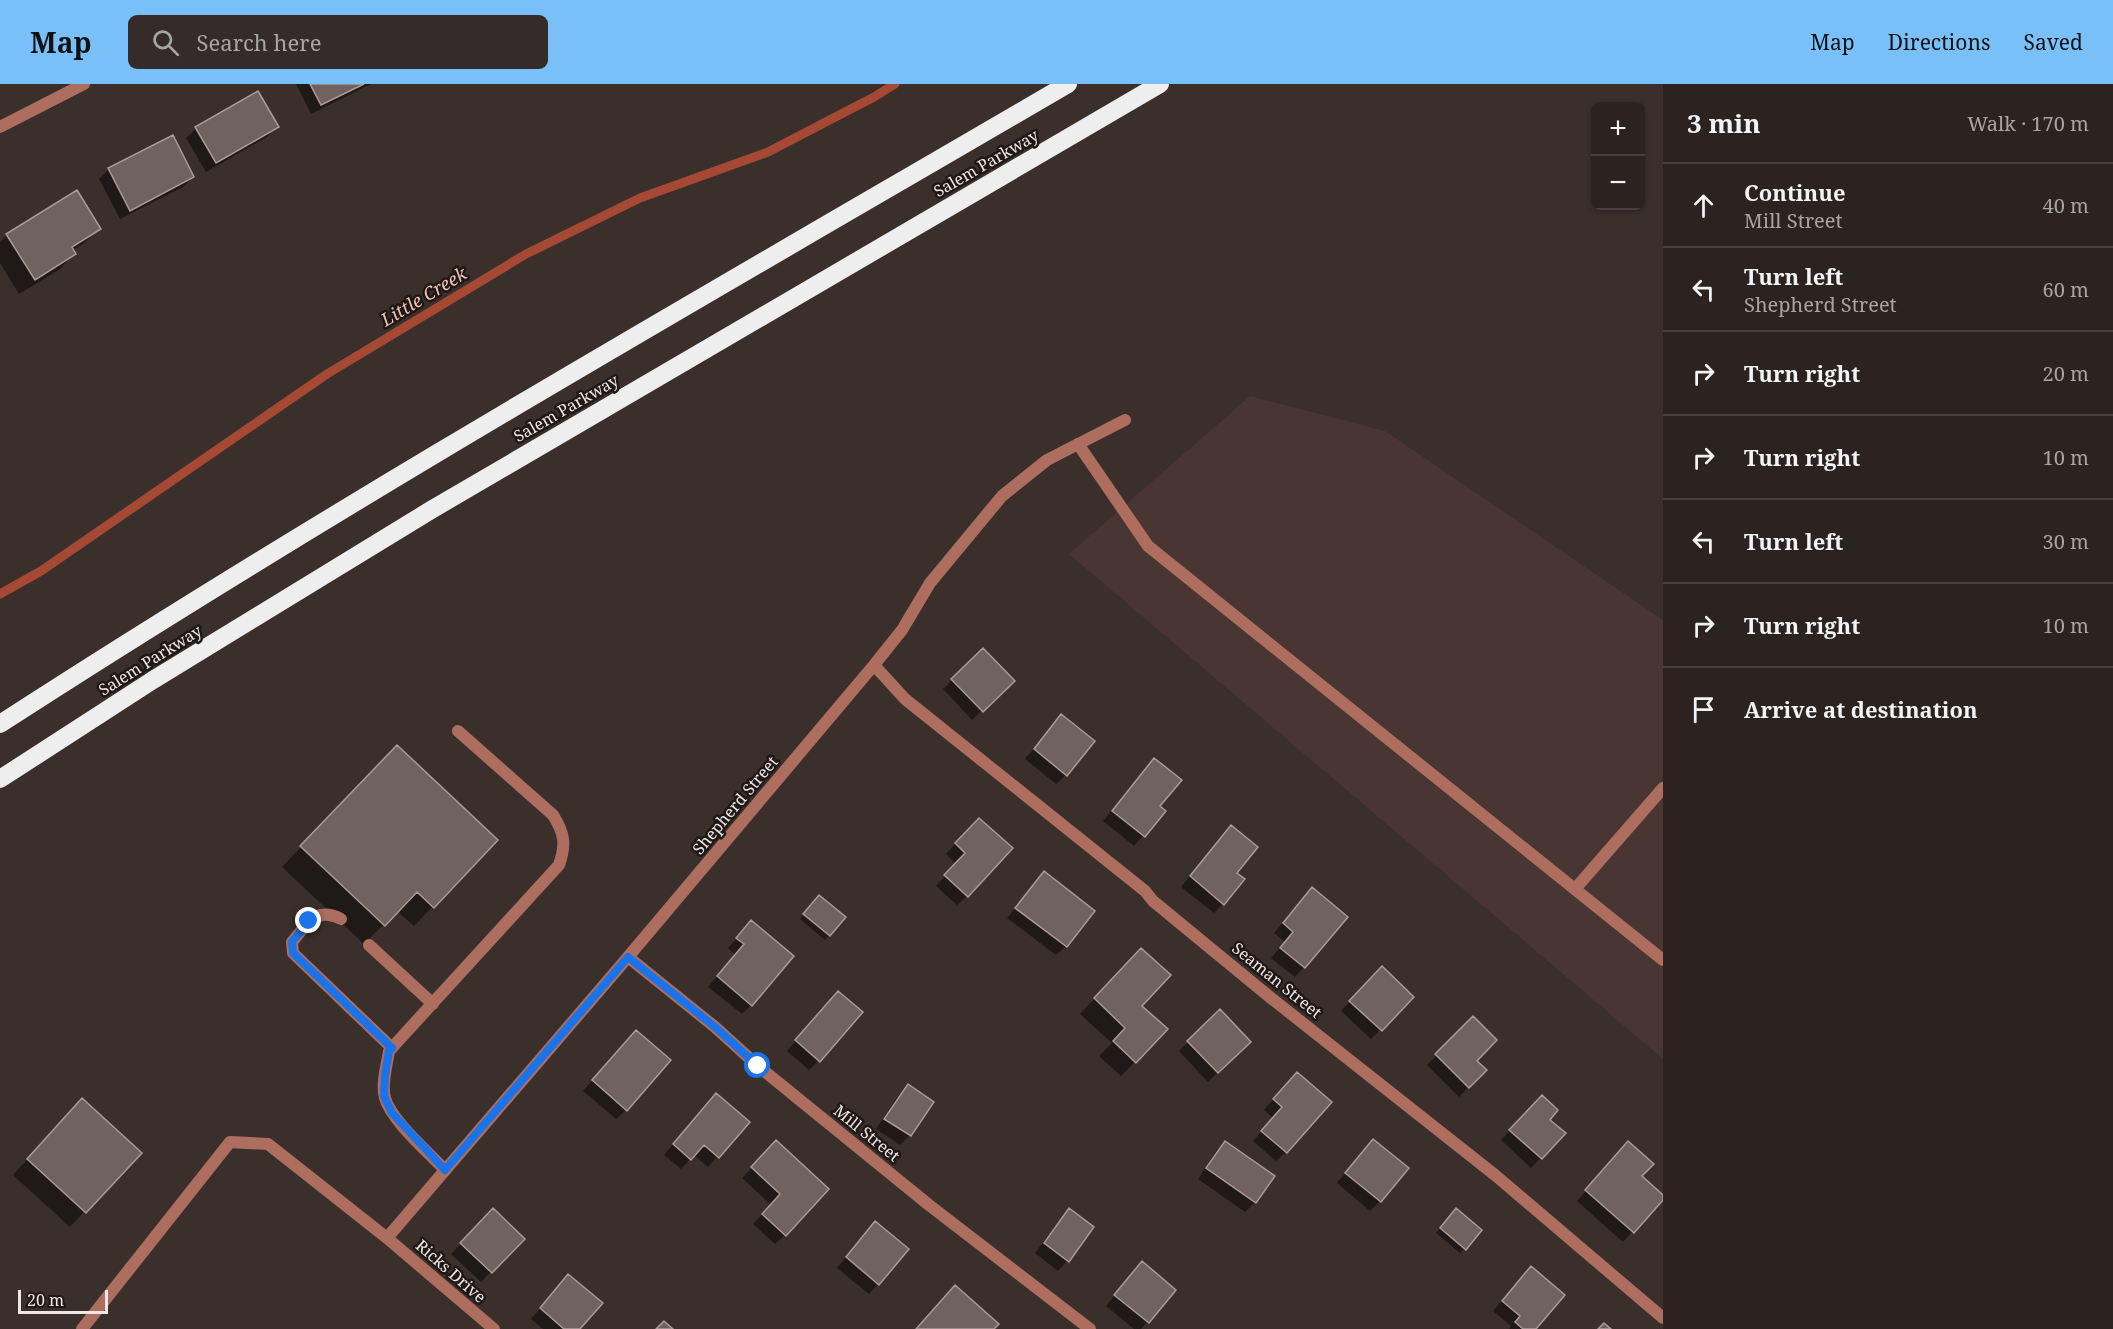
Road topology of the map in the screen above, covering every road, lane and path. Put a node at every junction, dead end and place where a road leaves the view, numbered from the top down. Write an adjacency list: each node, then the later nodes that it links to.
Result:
1 (84, 84): 4 (street)
2 (1068, 84): 8 (highway, Salem Parkway)
3 (1160, 84): 10 (highway, Salem Parkway)
4 (0, 127)
5 (1125, 420): 6 (street, Shepherd Street)
6 (1078, 444): 7 (street, Shepherd Street); 12 (street)
7 (874, 665): 15 (street, Shepherd Street); 21 (street, Seaman Street)
8 (0, 724)
9 (458, 731): 17 (street)
10 (0, 779)
11 (1663, 788): 12 (street)
12 (1575, 889): 16 (street)
13 (341, 919): 18 (street)
14 (369, 945): 17 (street)
15 (628, 957): 19 (street, Shepherd Street); 24 (street, Mill Street)
16 (1663, 960)
17 (433, 1004): 18 (street)
18 (392, 1048): 19 (street)
19 (445, 1170): 20 (street, Shepherd Street)
20 (387, 1238): 22 (street, Ricks Drive); 23 (street, Ricks Drive)
21 (1663, 1318)
22 (82, 1329)
23 (494, 1329)
24 (1090, 1329)

